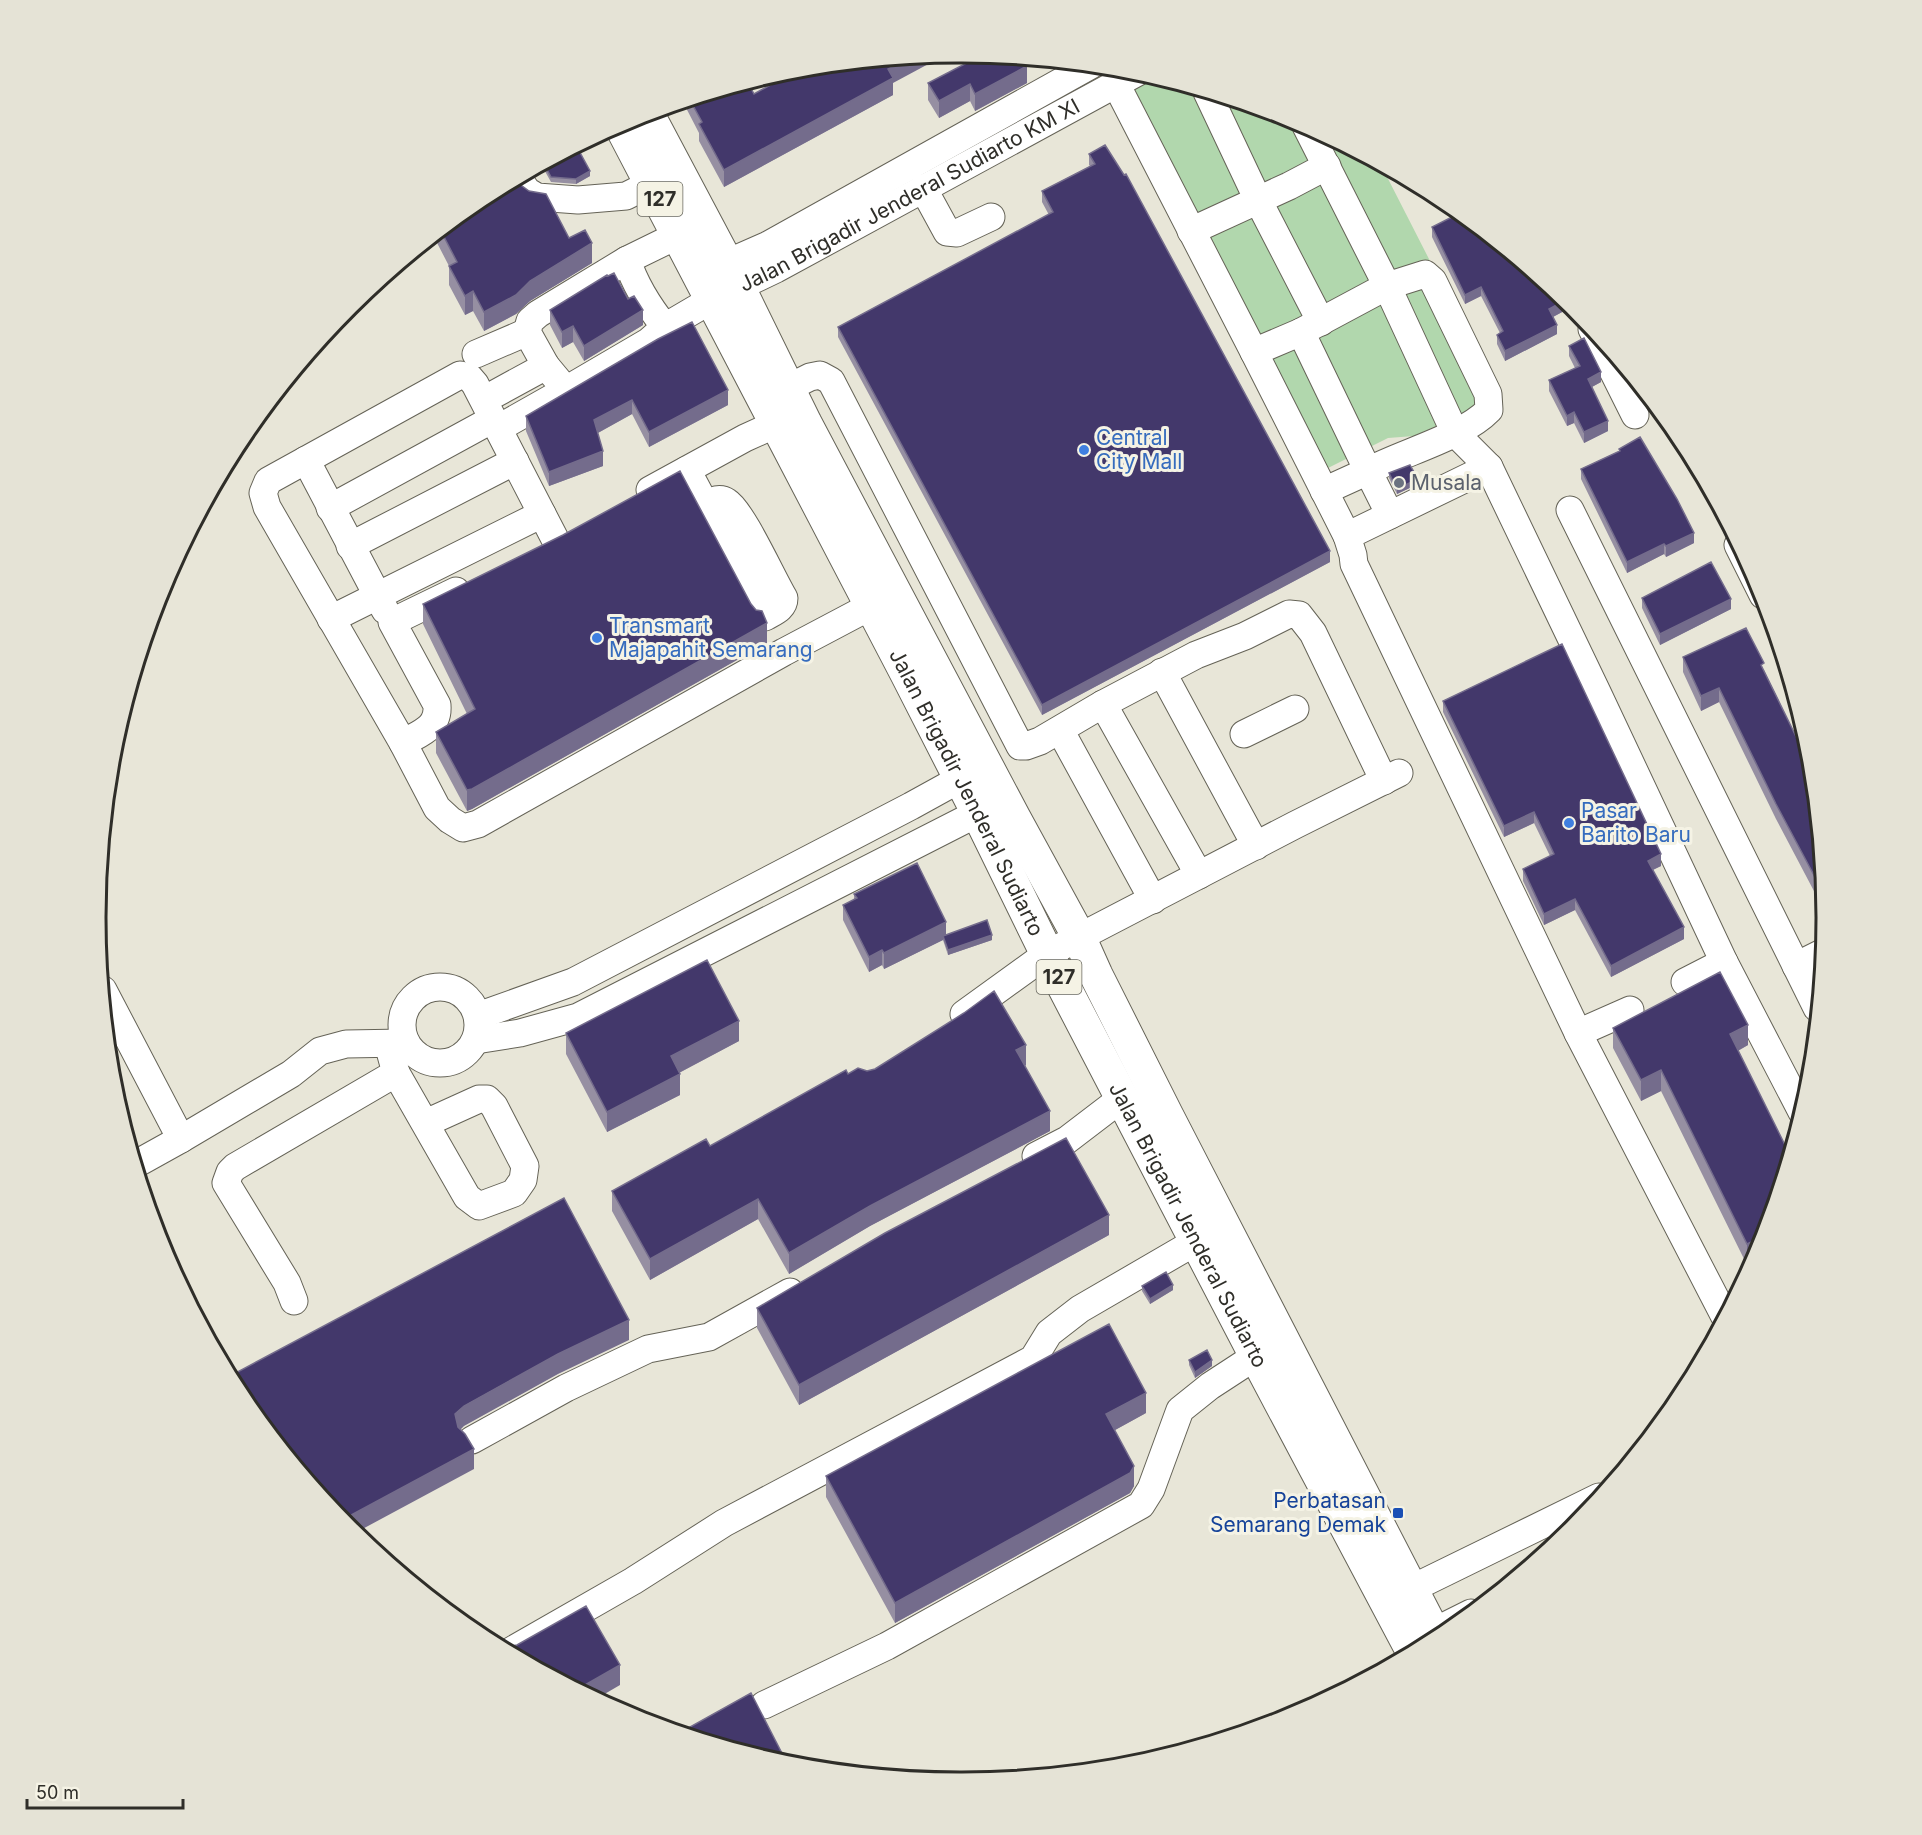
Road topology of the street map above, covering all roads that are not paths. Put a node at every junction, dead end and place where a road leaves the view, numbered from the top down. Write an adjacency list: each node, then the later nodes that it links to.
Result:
1 (1080, 71): 17 (lane, Jalan Brigadir Jenderal Sudiarto KM XI)
2 (1127, 78): 14 (lane)
3 (1126, 79): 11 (lane, Jalan Brigadir Jenderal Sudiarto KM XI)
4 (1211, 101): 12 (lane)
5 (651, 122): 17 (main road, Jalan Brigadir Jenderal Sudiarto / 127)
6 (624, 132): 9 (main road, Jalan Brigadir Jenderal Sudiarto / 127)
7 (1313, 139): 8 (lane)
8 (1327, 166): 12 (lane); 18 (lane)
9 (652, 183): 10 (lane); 15 (main road, Jalan Brigadir Jenderal Sudiarto / 127)
10 (522, 184)
11 (923, 188): 13 (lane); 17 (lane, Jalan Brigadir Jenderal Sudiarto KM XI)
12 (1258, 200): 14 (lane); 20 (lane)
13 (991, 217)
14 (1191, 231): 22 (lane)
15 (678, 235): 16 (lane); 17 (main road, Jalan Brigadir Jenderal Sudiarto / 127)
16 (627, 260): 19 (lane); 21 (lane)
17 (719, 281): 19 (lane); 26 (main road, Jalan Brigadir Jenderal Sudiarto / 127); 30 (main road, Jalan Brigadir Jenderal Sudiarto / 127)
18 (1387, 286): 20 (lane); 31 (lane); 31 (lane)
19 (665, 327): 27 (lane)
20 (1311, 327): 22 (lane); 36 (lane)
21 (527, 332): 23 (lane); 25 (lane)
22 (1254, 352): 37 (lane)
23 (476, 354)
24 (1607, 358): 29 (lane)
25 (546, 366): 27 (lane); 28 (lane)
26 (788, 388): 55 (lane); 63 (main road, Jalan Brigadir Jenderal Sudiarto / 127)
27 (566, 390): 28 (lane)
28 (497, 413): 32 (lane); 33 (lane); 39 (lane)
29 (1635, 415)
30 (776, 424): 35 (lane); 48 (main road, Jalan Brigadir Jenderal Sudiarto / 127)
31 (1455, 433): 34 (lane); 36 (lane)
32 (306, 460): 39 (lane); 49 (lane)
33 (515, 461): 41 (lane); 45 (lane)
34 (1489, 467): 42 (lane); 66 (lane)
35 (687, 470): 38 (lane); 51 (lane)
36 (1368, 471): 37 (lane); 42 (lane)
37 (1324, 490): 43 (lane)
38 (628, 501)
39 (330, 508): 45 (lane)
40 (1570, 510): 67 (lane)
41 (542, 514): 44 (lane); 47 (lane)
42 (1390, 515): 43 (lane)
43 (1347, 536): 74 (lane)
44 (556, 541)
45 (350, 546): 47 (lane)
46 (474, 581): 50 (lane)
47 (377, 596): 49 (lane); 50 (lane)
48 (871, 606): 51 (lane); 58 (main road, Jalan Brigadir Jenderal Sudiarto / 127)
49 (331, 620): 57 (lane)
50 (392, 622): 57 (lane)
51 (784, 652): 57 (lane)
52 (1162, 672): 53 (lane); 60 (lane); 60 (lane)
53 (1103, 704): 55 (lane); 61 (lane)
54 (1295, 709): 56 (lane)
55 (1060, 730): 62 (lane)
56 (1244, 734)
57 (403, 743)
58 (960, 779): 59 (main road, Jalan Brigadir Jenderal Sudiarto / 127); 73 (lane)
59 (978, 813): 64 (main road, Jalan Brigadir Jenderal Sudiarto / 127); 73 (lane)
60 (1256, 846): 61 (lane)
61 (1199, 875): 62 (lane)
62 (1153, 900): 63 (lane)
63 (1079, 937): 64 (lane); 90 (main road, Jalan Brigadir Jenderal Sudiarto / 127)
64 (1047, 954): 72 (lane); 77 (main road, Jalan Brigadir Jenderal Sudiarto / 127)
65 (1815, 957): 67 (lane)
66 (1724, 962): 68 (lane); 78 (lane)
67 (1796, 966): 69 (lane)
68 (1685, 982)
69 (1811, 997)
70 (112, 1006): 80 (lane)
71 (1630, 1010): 74 (lane)
72 (946, 1026)
73 (477, 1028): 75 (lane); 75 (lane)
74 (1578, 1033): 86 (lane)
75 (397, 1043): 76 (lane); 80 (lane)
76 (396, 1073): 79 (lane); 85 (lane)
77 (1122, 1098): 82 (lane); 83 (main road, Jalan Brigadir Jenderal Sudiarto / 127)
78 (1795, 1099)
79 (426, 1123)
80 (181, 1139): 81 (lane)
81 (142, 1160)
82 (1016, 1167)
83 (1197, 1241): 87 (main road, Jalan Brigadir Jenderal Sudiarto / 127); 93 (lane)
84 (811, 1279): 88 (lane)
85 (294, 1301)
86 (1720, 1308)
87 (1256, 1356): 92 (main road, Jalan Brigadir Jenderal Sudiarto / 127); 94 (lane)
88 (472, 1440)
89 (1579, 1507): 90 (lane)
90 (1411, 1589): 91 (main road, Jalan Brigadir Jenderal Sudiarto / 127)
91 (1425, 1635)
92 (1424, 1636)
93 (517, 1647)
94 (764, 1705)

